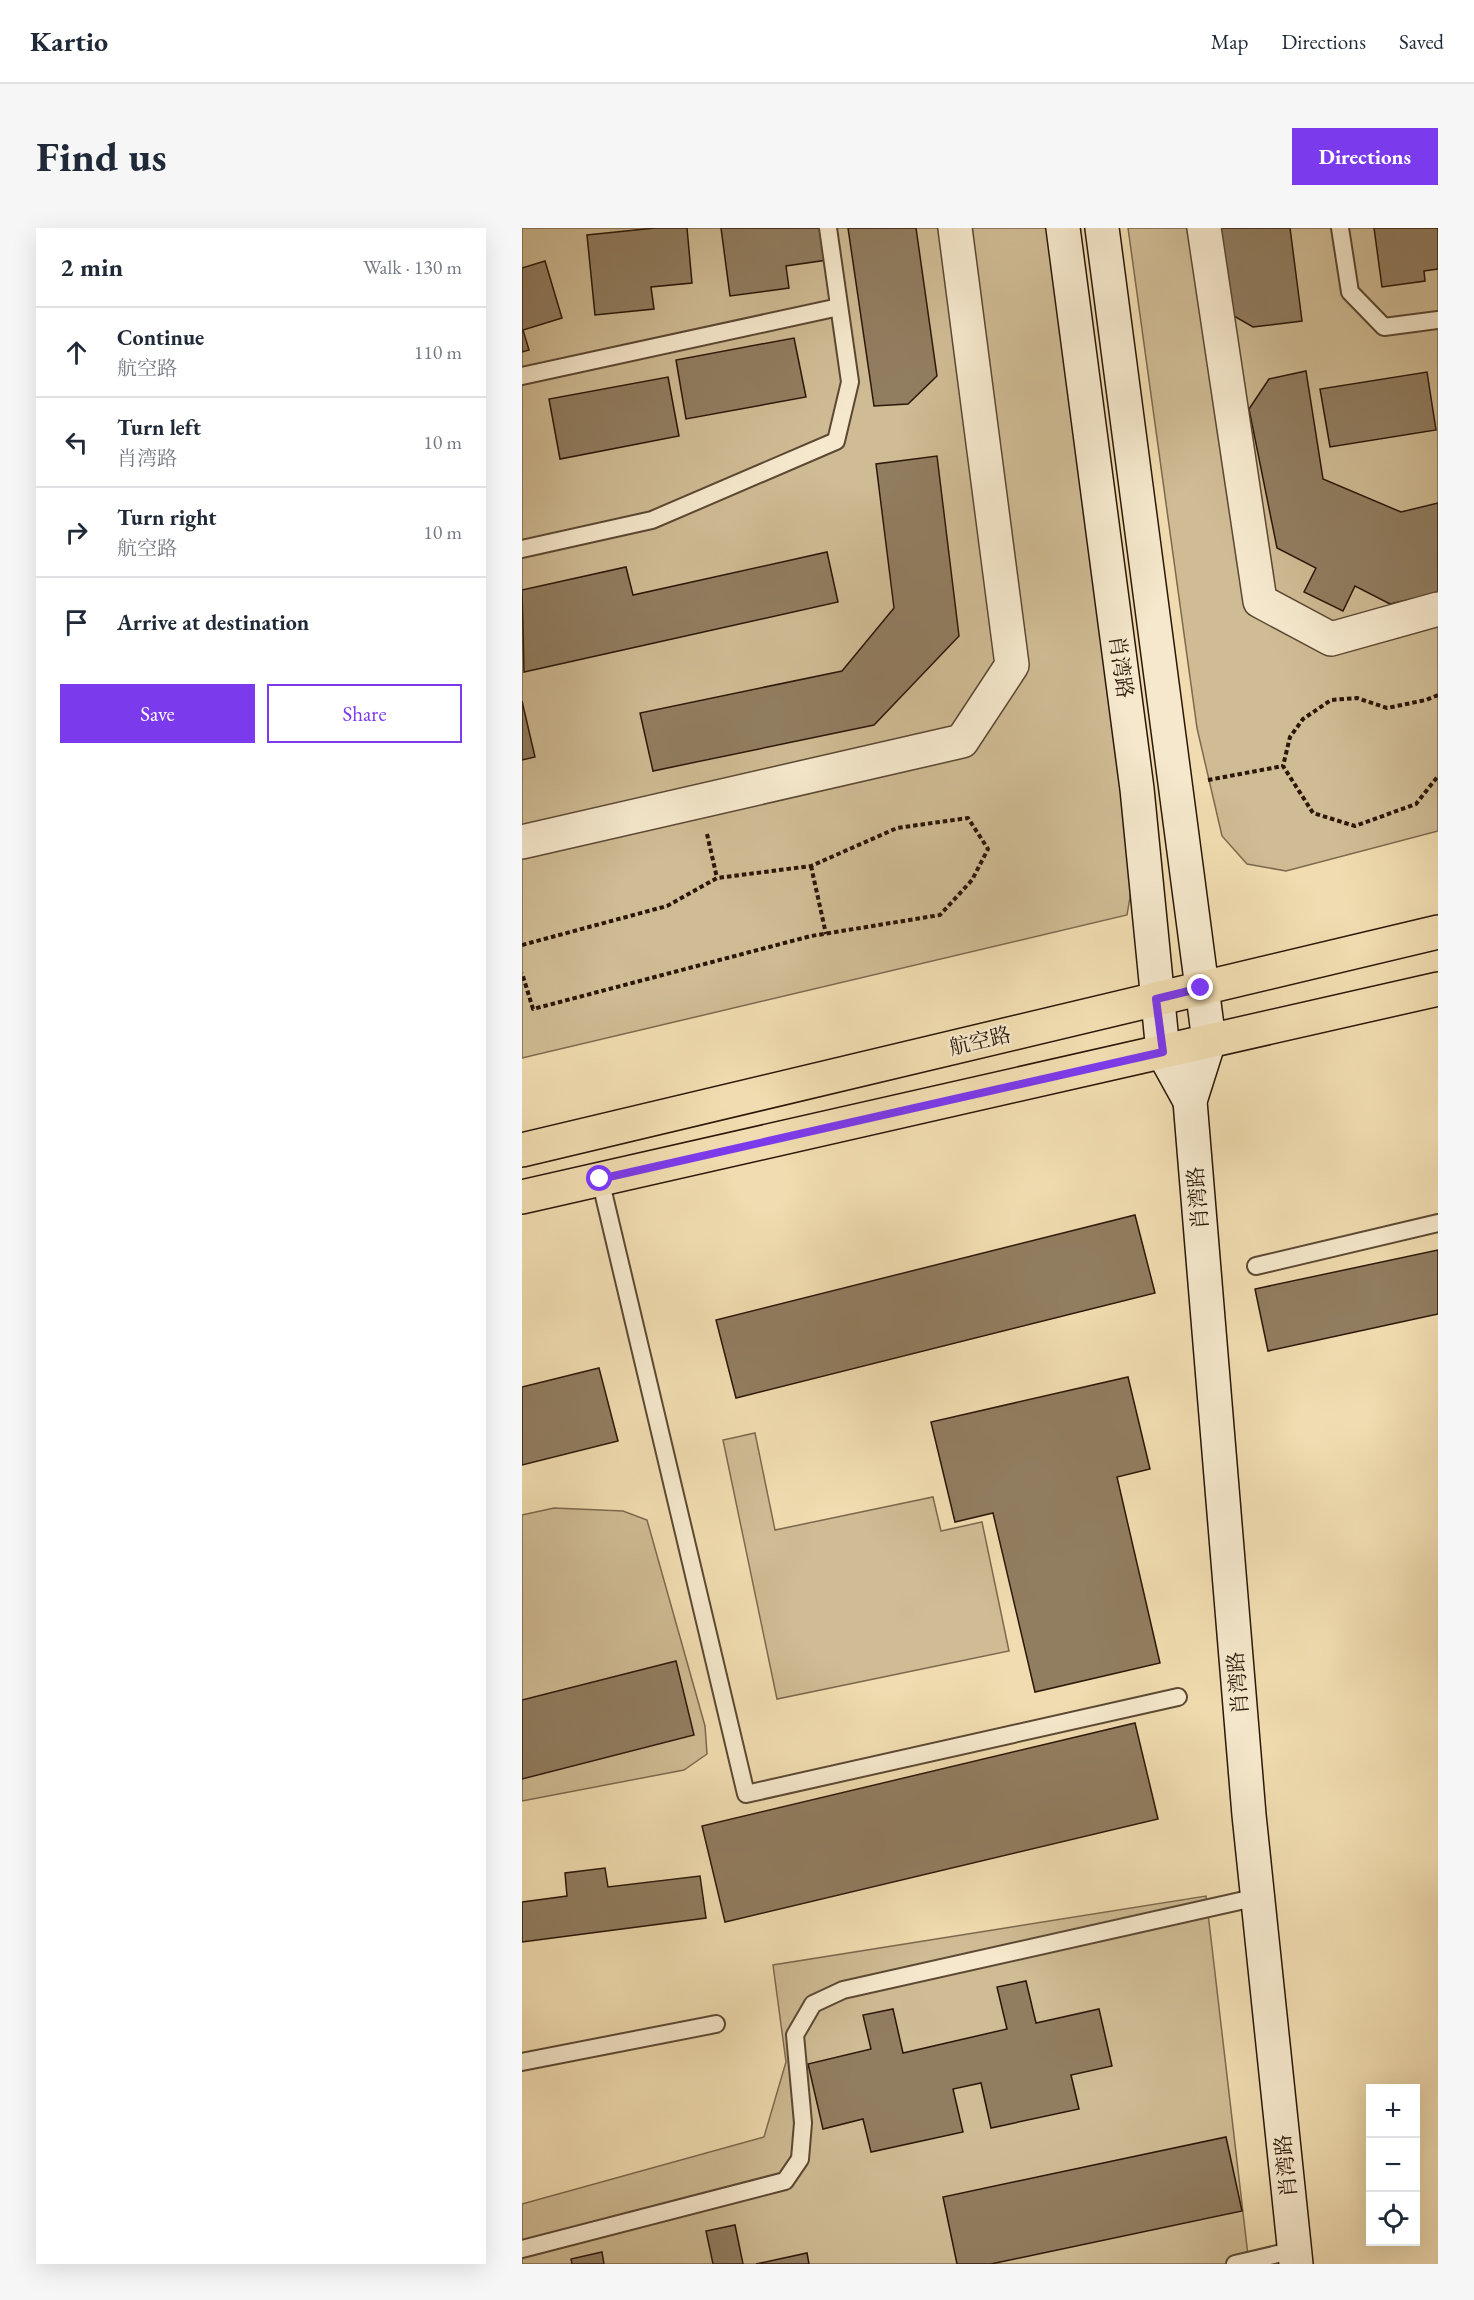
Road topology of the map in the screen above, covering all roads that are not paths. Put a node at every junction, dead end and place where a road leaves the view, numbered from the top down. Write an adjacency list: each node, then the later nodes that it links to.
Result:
1 (828, 228): 7 (lane)
2 (955, 228): 12 (street)
3 (1063, 228): 16 (street, 肖湾路)
4 (1102, 228): 14 (street, 肖湾路)
5 (1204, 228): 11 (street)
6 (1340, 228): 8 (lane)
7 (839, 307): 9 (lane); 10 (lane)
8 (1438, 320)
9 (522, 376)
10 (522, 549)
11 (1438, 609)
12 (522, 842)
13 (1438, 932): 14 (main road, 航空路)
14 (1201, 988): 16 (main road, 航空路); 17 (street, 肖湾路)
15 (1438, 989): 17 (main road)
16 (1156, 999): 18 (street, 肖湾路); 20 (main road, 航空路)
17 (1209, 1041): 18 (main road); 19 (street, 肖湾路)
18 (1163, 1052): 19 (street, 肖湾路); 21 (main road)
19 (1190, 1101): 26 (street, 肖湾路)
20 (522, 1150)
21 (600, 1179): 22 (main road); 25 (lane)
22 (522, 1197)
23 (1438, 1223): 24 (lane)
24 (1256, 1266)
25 (1178, 1697)
26 (1258, 1897): 29 (lane); 30 (street, 肖湾路)
27 (716, 2024): 28 (lane)
28 (522, 2062)
29 (522, 2249)
30 (1295, 2257): 31 (lane)
31 (1235, 2264)

